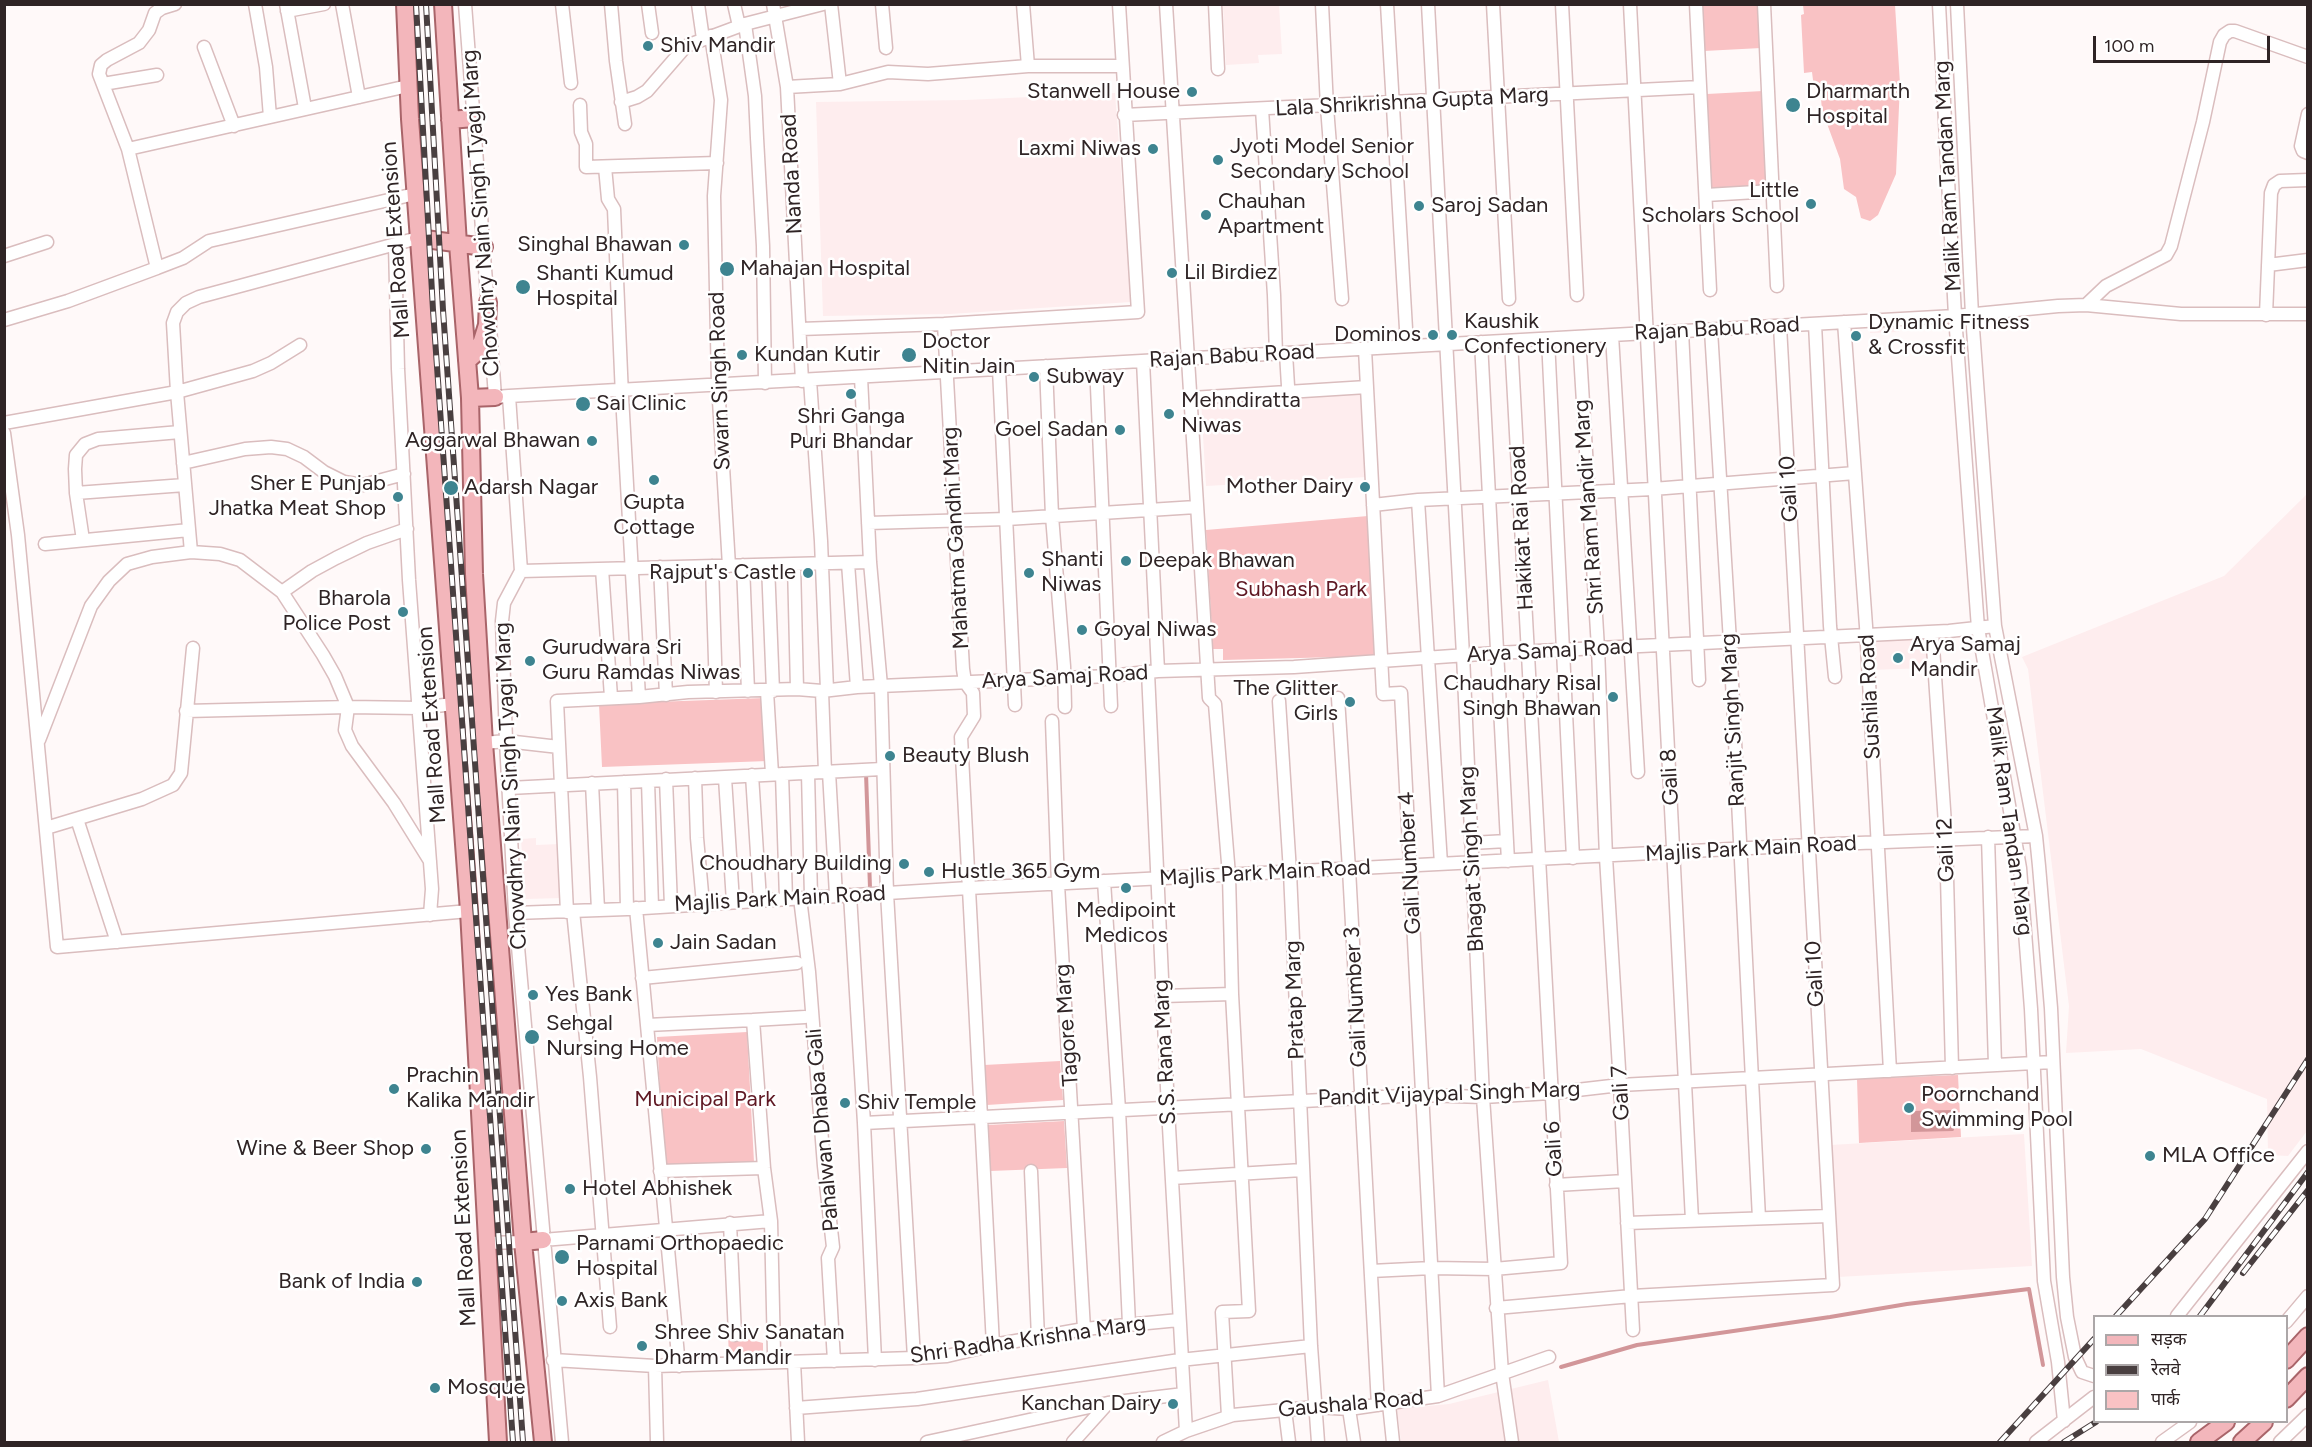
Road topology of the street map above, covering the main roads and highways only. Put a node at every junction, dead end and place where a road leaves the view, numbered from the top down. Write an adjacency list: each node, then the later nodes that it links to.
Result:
1 (405, 4): 5 (main road, Mall Road Extension)
2 (443, 4): 4 (main road)
3 (474, 118): 4 (main road)
4 (450, 120): 6 (main road)
5 (418, 238): 6 (main road); 20 (main road, Mall Road Extension)
6 (458, 243): 7 (main road); 9 (main road)
7 (484, 247)
8 (488, 302): 9 (main road)
9 (467, 361): 11 (main road)
10 (502, 396): 11 (main road)
11 (470, 398): 13 (main road)
12 (543, 1240): 13 (main road)
13 (523, 1242): 21 (main road)
14 (2307, 1336): 15 (main road)
15 (2288, 1358)
16 (2307, 1376): 17 (main road)
17 (2288, 1397)
18 (2225, 1423): 22 (main road)
19 (2263, 1423): 23 (main road)
20 (498, 1443)
21 (543, 1443)
22 (2199, 1443)
23 (2242, 1443)

